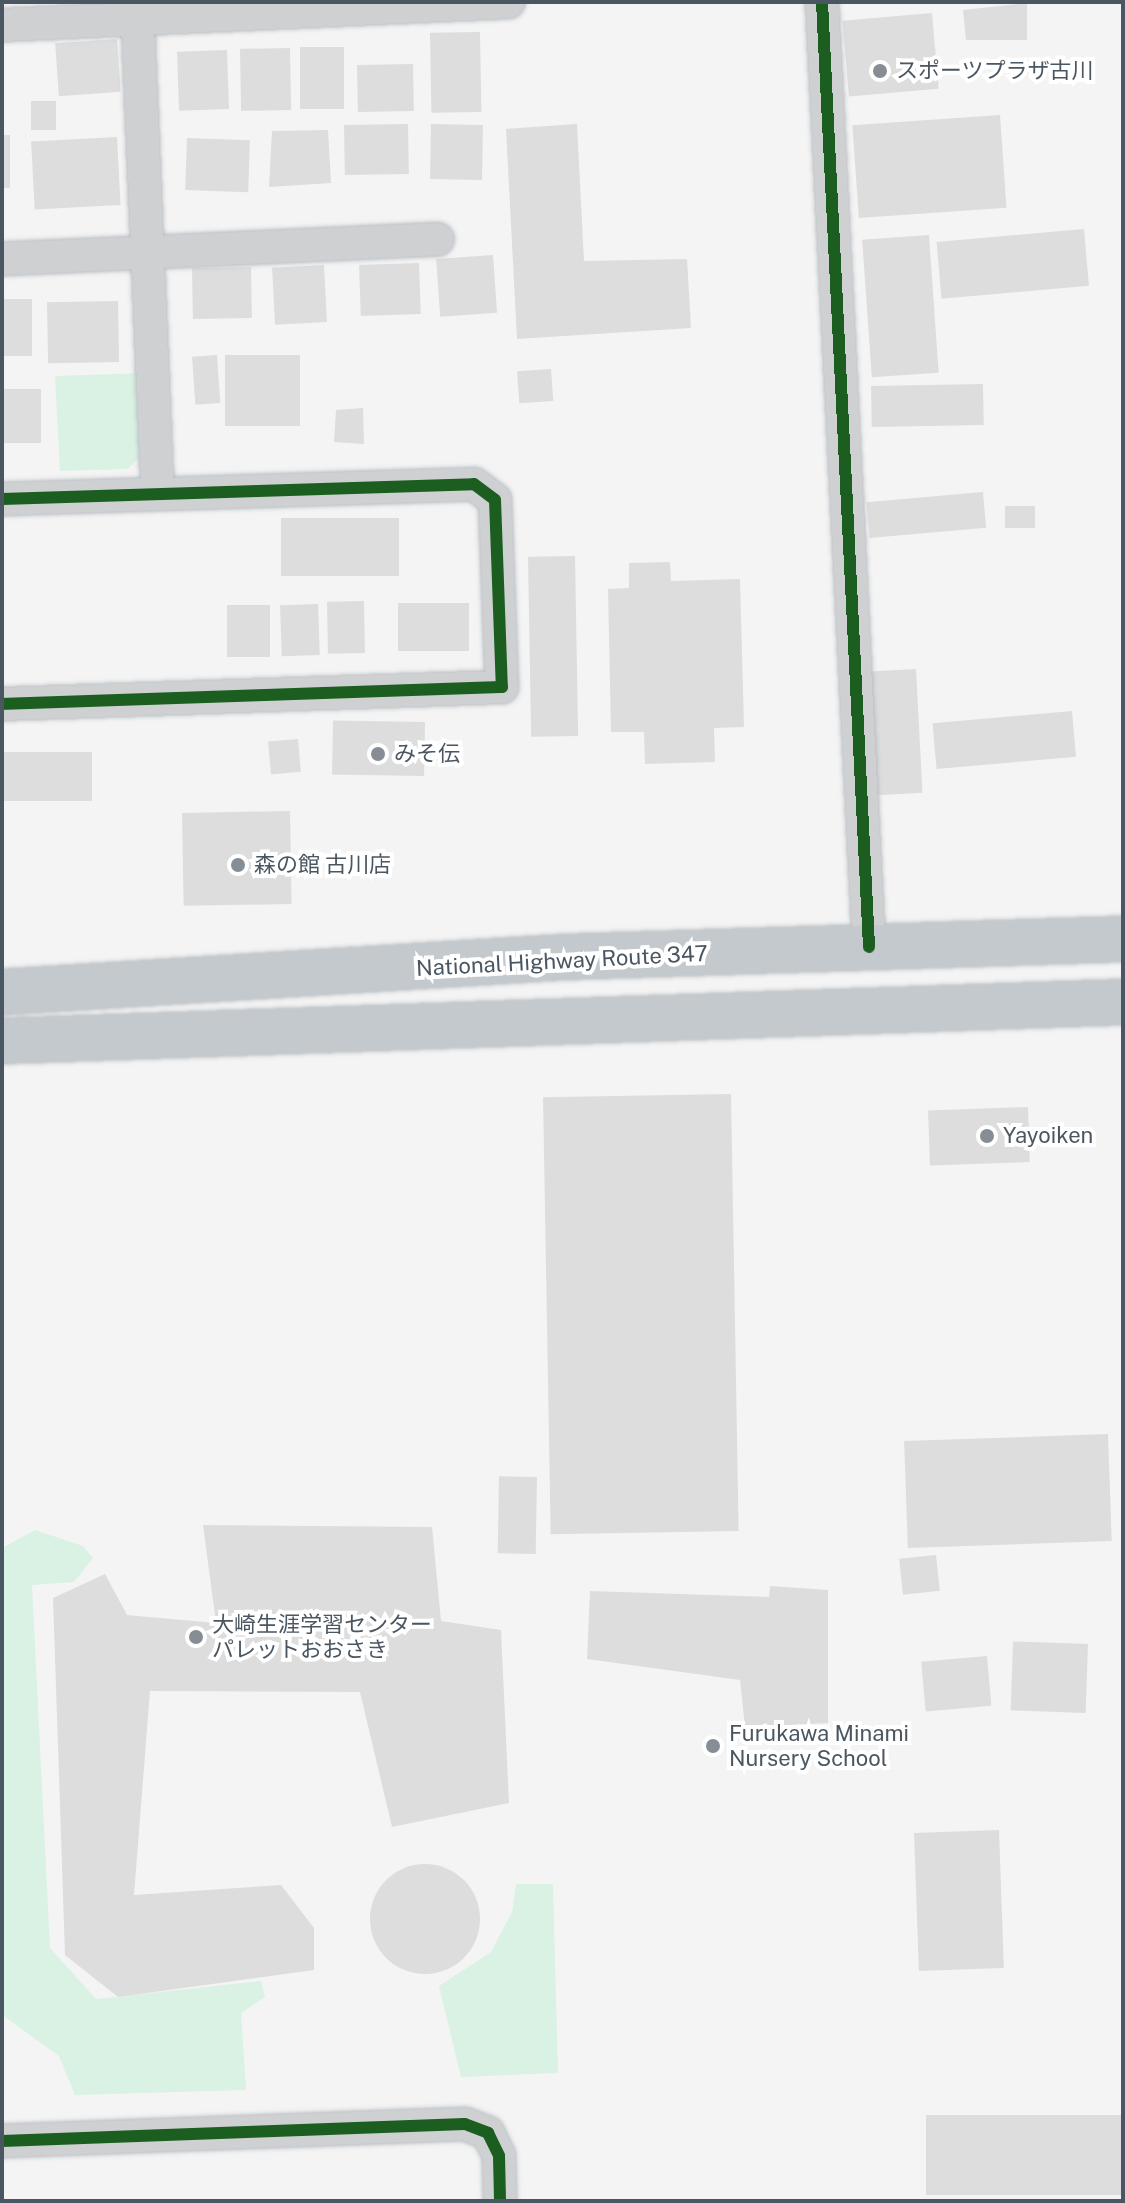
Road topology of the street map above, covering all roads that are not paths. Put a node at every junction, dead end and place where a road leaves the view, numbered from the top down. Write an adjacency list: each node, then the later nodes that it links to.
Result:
1 (508, 2): 3 (street)
2 (822, 2): 12 (street)
3 (137, 11): 4 (street); 6 (street)
4 (2, 25)
5 (438, 239): 6 (street)
6 (148, 254): 7 (street); 8 (street)
7 (2, 259)
8 (158, 494): 9 (street); 10 (street)
9 (2, 499)
10 (2, 704)
11 (1123, 939): 12 (highway, National Highway Route 347)
12 (869, 947): 13 (highway, National Highway Route 347)
13 (2, 992)
14 (1123, 1002): 15 (highway)
15 (2, 1041)
16 (2, 2141): 17 (street)
17 (500, 2201)

